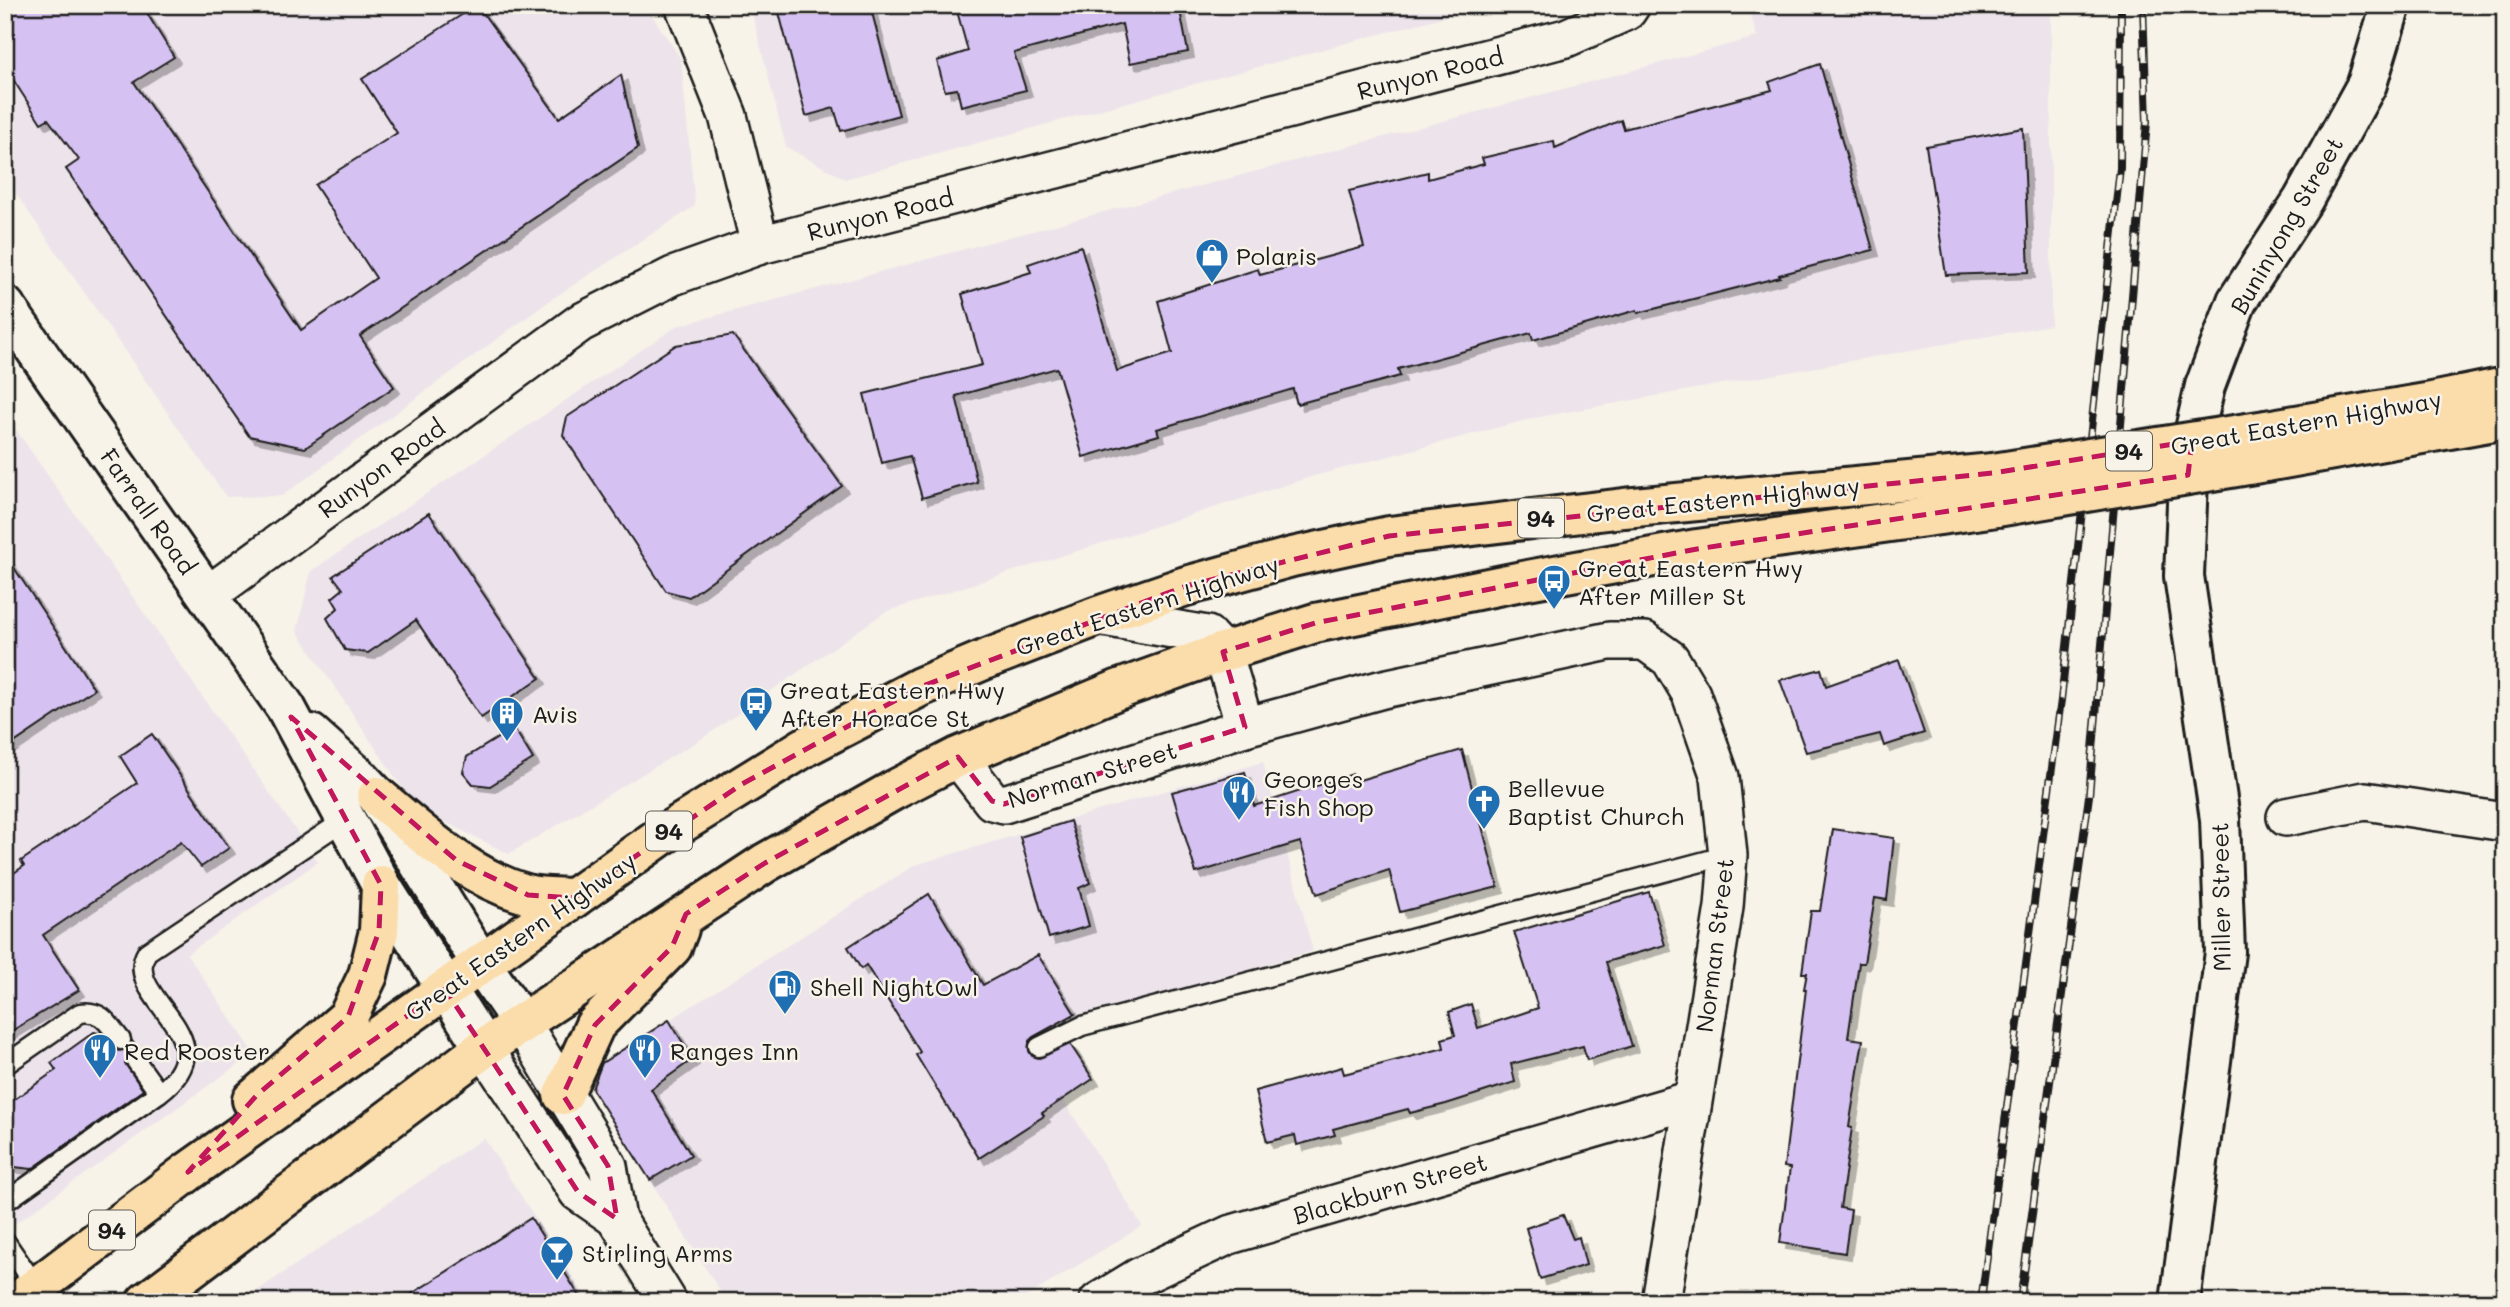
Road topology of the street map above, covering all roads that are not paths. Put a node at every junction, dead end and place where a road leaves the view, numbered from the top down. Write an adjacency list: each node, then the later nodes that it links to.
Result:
1 (684, 5): 4 (street)
2 (1631, 5): 4 (street, Runyon Road)
3 (2391, 5): 10 (main road, Buninyong Street)
4 (761, 245): 11 (street, Runyon Road)
5 (5, 306): 11 (main road, Farrall Road)
6 (2505, 387): 8 (highway, Great Eastern Highway / 94)
7 (2505, 419): 8 (highway, Great Eastern Highway / 94)
8 (2266, 446): 9 (highway, Great Eastern Highway / 94, bridge)
9 (1995, 490): 12 (highway, Great Eastern Highway / 94); 13 (highway, Great Eastern Highway / 94)
10 (2184, 576): 45 (main road, Miller Street)
11 (208, 595): 14 (main road, Farrall Road)
12 (1098, 616): 13 (street); 23 (highway, Great Eastern Highway / 94)
13 (1223, 652): 15 (street); 16 (highway, Great Eastern Highway / 94)
14 (291, 717): 17 (main road, Farrall Road); 19 (main road, Farrall Road)
15 (1245, 727): 16 (street, Norman Street); 21 (street, Norman Street)
16 (958, 757): 24 (highway, Great Eastern Highway / 94)
17 (377, 796): 23 (highway); 25 (main road, Farrall Road)
18 (2286, 817): 20 (street)
19 (346, 819): 22 (main road, Farrall Road); 33 (lane)
20 (2505, 822)
21 (1728, 855): 29 (lane); 35 (street, Norman Street)
22 (381, 885): 26 (main road, Farrall Road); 36 (highway)
23 (574, 898): 25 (highway, Great Eastern Highway / 94)
24 (686, 914): 27 (highway, Great Eastern Highway / 94); 34 (highway)
25 (482, 965): 26 (highway, Great Eastern Highway / 94); 27 (main road, Farrall Road)
26 (445, 989): 30 (main road, Farrall Road); 36 (highway, Great Eastern Highway / 94)
27 (521, 1022): 30 (highway, Great Eastern Highway / 94); 34 (street)
28 (121, 1040): 32 (lane)
29 (1039, 1047)
30 (484, 1048): 38 (street); 41 (highway, Great Eastern Highway / 94)
31 (136, 1061): 33 (lane)
32 (5, 1065)
33 (159, 1093): 37 (lane)
34 (563, 1095): 38 (street)
35 (1692, 1100): 43 (street, Blackburn Street); 44 (street, Norman Street)
36 (188, 1172): 40 (highway, Great Eastern Highway / 94)
37 (5, 1202)
38 (617, 1219): 42 (street)
39 (5, 1241): 40 (lane)
40 (27, 1295)
41 (146, 1302)
42 (668, 1302)
43 (1098, 1302)
44 (1661, 1302)
45 (2180, 1302)

